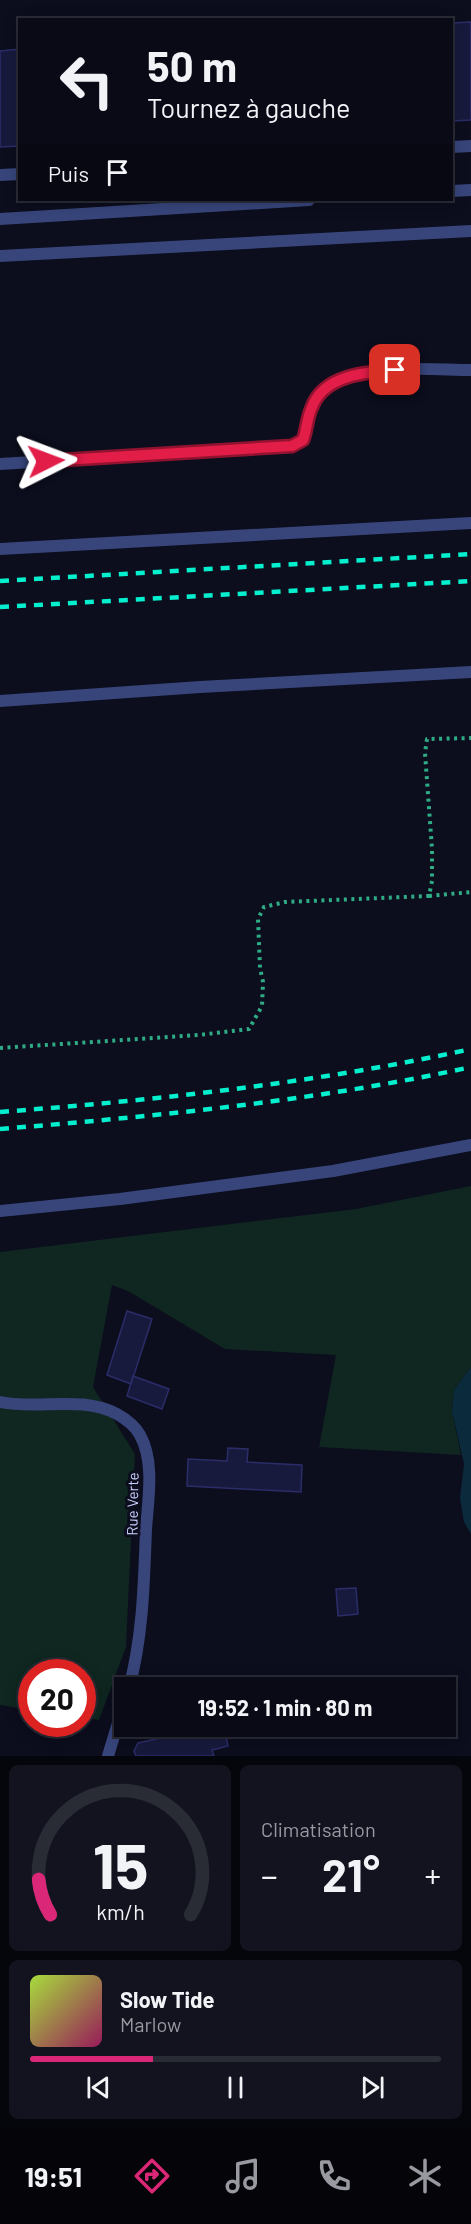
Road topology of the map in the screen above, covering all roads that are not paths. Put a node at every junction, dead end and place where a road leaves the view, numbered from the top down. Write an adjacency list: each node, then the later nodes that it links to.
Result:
1 (471, 146): 2 (street)
2 (453, 147)
3 (18, 174): 4 (street)
4 (0, 175)
5 (471, 190): 6 (street)
6 (453, 191)
7 (293, 201): 8 (street)
8 (0, 219)
9 (471, 231): 10 (street)
10 (0, 256)
11 (471, 370): 12 (street)
12 (0, 464)
13 (471, 523): 14 (street)
14 (0, 549)
15 (471, 672): 16 (street)
16 (0, 701)
17 (471, 1145): 18 (street)
18 (0, 1211)
19 (0, 1402): 20 (street, Rue Verte)
20 (131, 1677)
21 (114, 1736): 22 (street)
22 (108, 1756)

